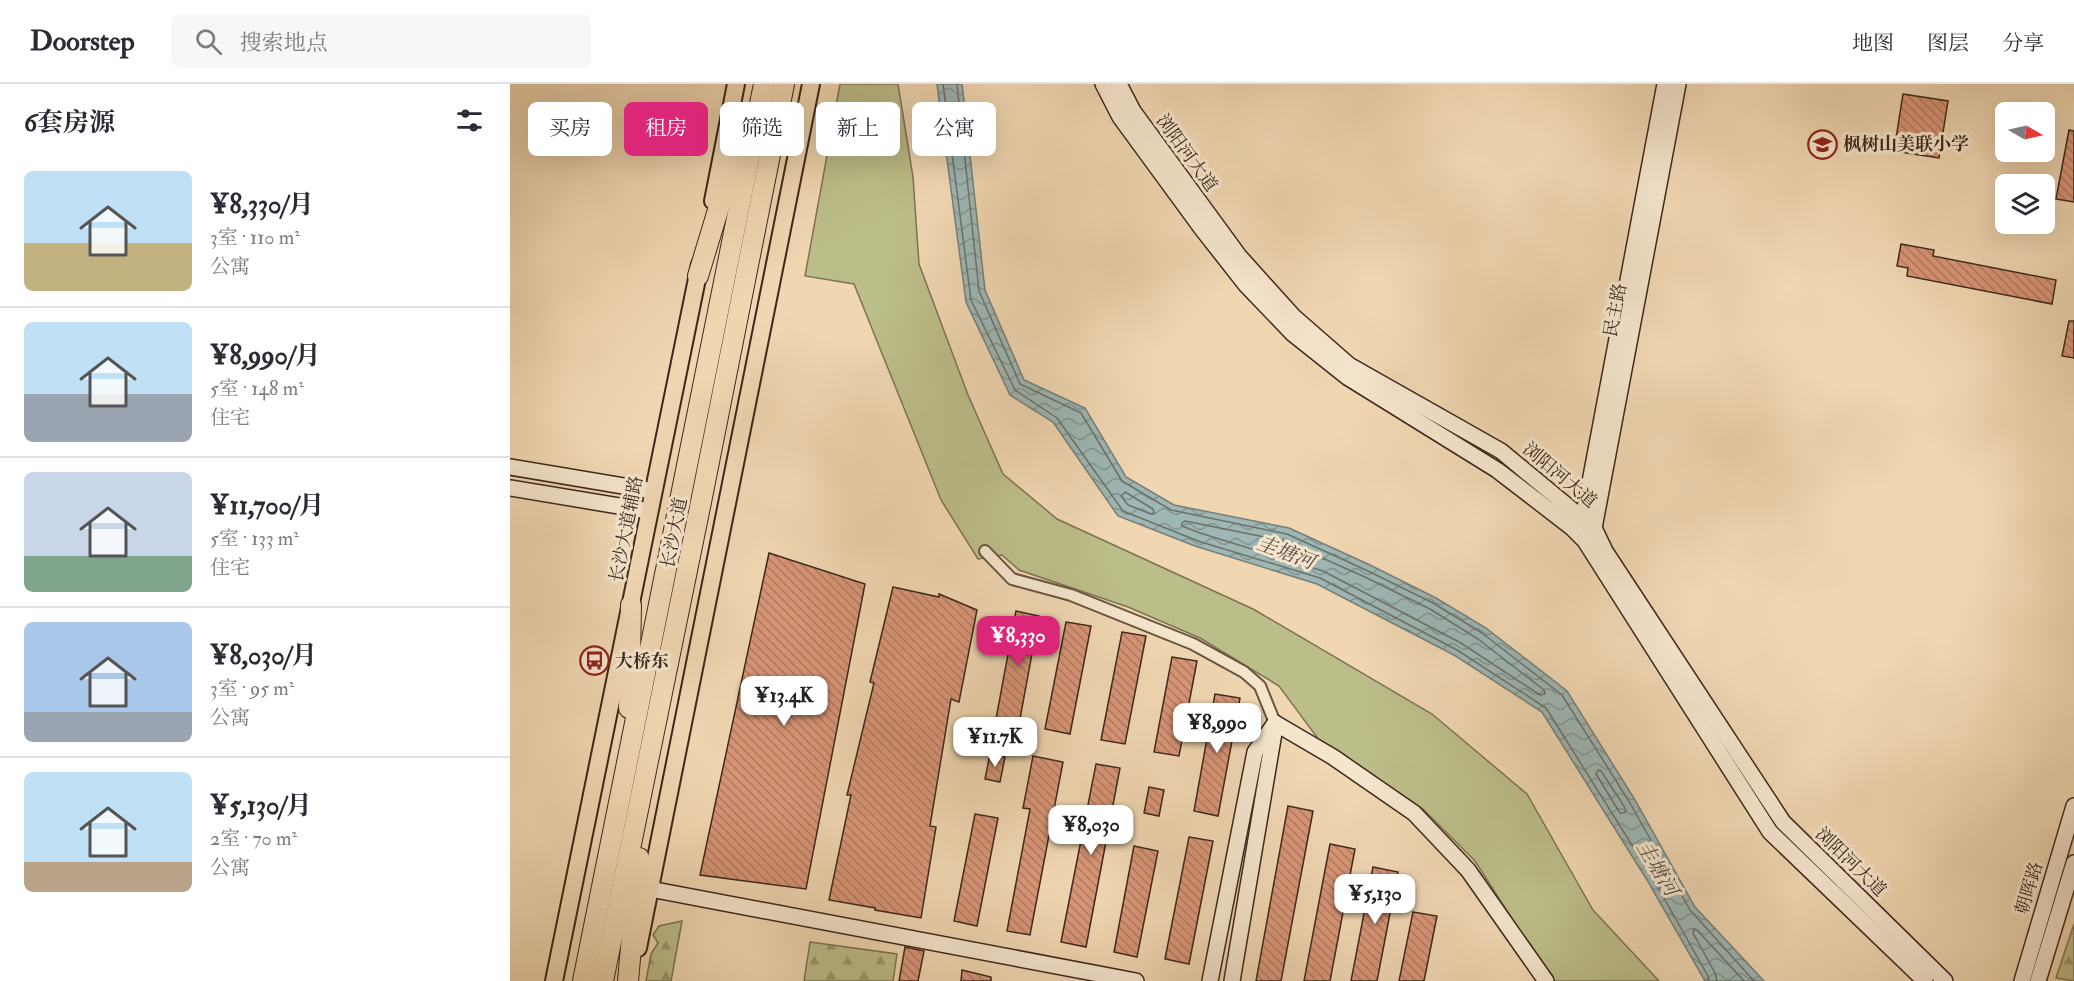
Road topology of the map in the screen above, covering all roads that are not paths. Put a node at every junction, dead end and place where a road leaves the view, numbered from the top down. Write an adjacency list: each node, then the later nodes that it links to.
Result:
1 (736, 84): 12 (main road, 长沙大道辅路)
2 (755, 84): 12 (highway)
3 (764, 84): 21 (highway, 长沙大道)
4 (784, 84): 11 (highway, 长沙大道)
5 (796, 84): 11 (highway)
6 (811, 84): 25 (main road)
7 (1103, 84): 17 (street, 浏阳河大道)
8 (1119, 84): 17 (street, 浏阳河大道)
9 (1665, 84): 17 (street, 民主路)
10 (1678, 84): 17 (street, 民主路)
11 (768, 168): 22 (highway, 长沙大道)
12 (698, 276): 15 (main road, 长沙大道辅路)
13 (510, 467): 15 (street)
14 (510, 488): 16 (street)
15 (653, 491): 16 (main road, 长沙大道辅路)
16 (649, 511): 19 (main road, 长沙大道辅路)
17 (1583, 529): 34 (street, 浏阳河大道); 35 (street, 浏阳河大道)
18 (986, 551): 20 (street)
19 (631, 605): 21 (highway); 26 (main road, 长沙大道辅路)
20 (1275, 723): 31 (street); 32 (street); 33 (street)
21 (628, 758): 27 (highway, 长沙大道)
22 (648, 763): 28 (highway, 长沙大道); 29 (highway)
23 (2074, 806): 36 (street, 朝晖路)
24 (2074, 863): 37 (street, 朝晖路)
25 (650, 889): 29 (main road); 30 (street)
26 (554, 981)
27 (583, 981)
28 (603, 981)
29 (630, 981)
30 (1136, 981)
31 (1210, 981)
32 (1232, 981)
33 (1546, 981)
34 (1924, 981)
35 (1945, 981)
36 (2022, 981)
37 (2038, 981)

